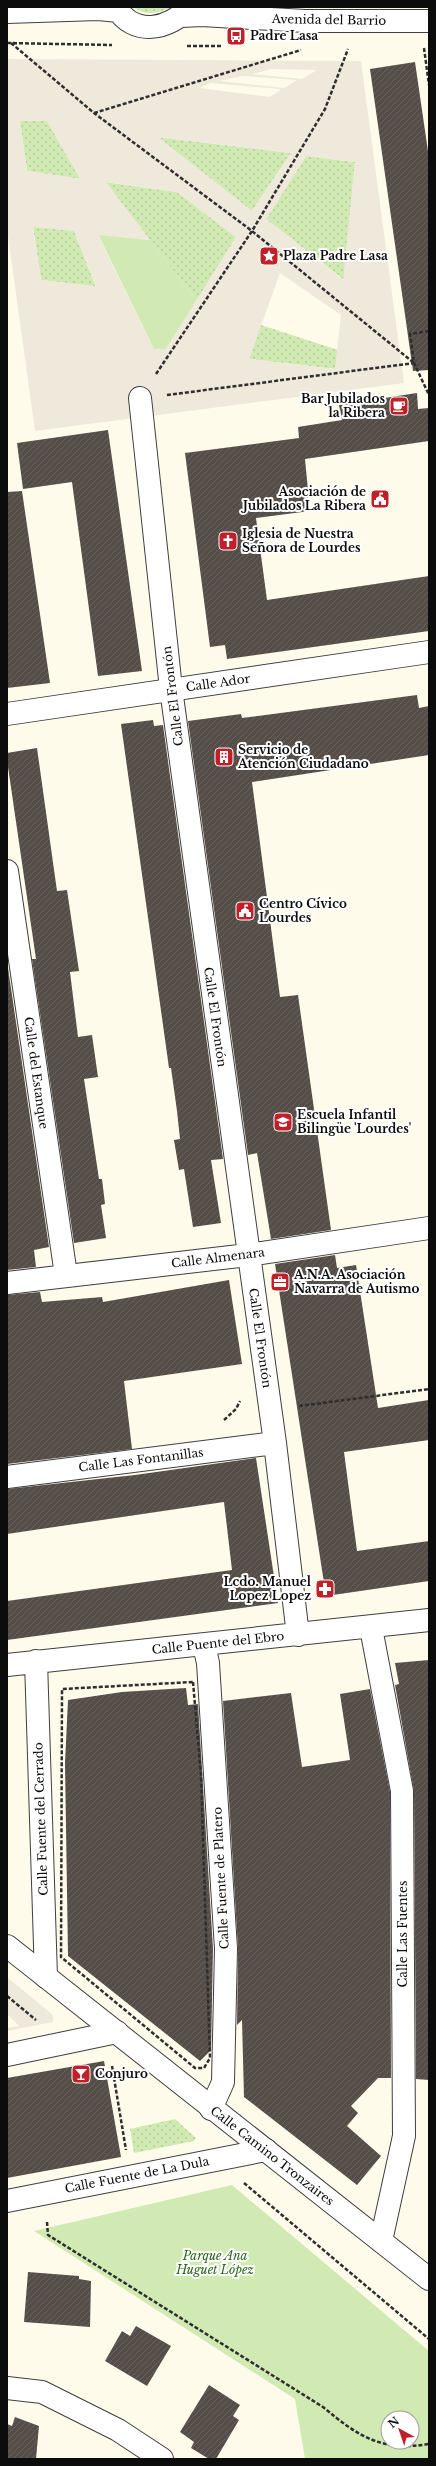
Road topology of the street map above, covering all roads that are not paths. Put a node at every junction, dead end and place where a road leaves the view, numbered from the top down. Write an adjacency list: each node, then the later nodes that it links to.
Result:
1 (118, 9): 2 (street); 3 (street)
2 (7, 12)
3 (185, 12): 4 (street, Avenida del Barrio)
4 (429, 21)
5 (140, 398): 7 (street, Calle El Frontón)
6 (429, 652): 7 (street, Calle Ador)
7 (171, 689): 8 (street, Calle Ador); 11 (street, Calle El Frontón)
8 (7, 714)
9 (7, 871): 12 (street, Calle del Estanque)
10 (429, 1228): 11 (street, Calle Almenara)
11 (248, 1255): 12 (street, Calle Almenara); 14 (street, Calle El Frontón)
12 (66, 1275): 13 (street, Calle Almenara)
13 (7, 1283)
14 (275, 1443): 15 (street, Calle Las Fontanillas); 18 (street, Calle El Frontón)
15 (7, 1477)
16 (429, 1620): 17 (street, Calle Puente del Ebro)
17 (371, 1628): 18 (street, Calle Puente del Ebro); 29 (street, Calle Las Fuentes)
18 (298, 1635): 19 (street, Calle Puente del Ebro)
19 (204, 1645): 20 (street, Calle Puente del Ebro); 26 (street, Calle Fuente de Platero)
20 (36, 1662): 21 (street, Calle Puente del Ebro); 23 (street, Calle Fuente del Cerrado)
21 (7, 1665)
22 (7, 1946): 23 (street, Calle Camino Tronzaires)
23 (46, 1977): 24 (street, Calle Camino Tronzaires)
24 (117, 2032): 25 (street); 26 (street, Calle Camino Tronzaires)
25 (7, 2055)
26 (211, 2109): 27 (street, Calle Camino Tronzaires)
27 (266, 2150): 28 (street, Calle Fuente de La Dula); 29 (street, Calle Camino Tronzaires)
28 (7, 2201)
29 (381, 2241): 30 (street, Calle Camino Tronzaires)
30 (429, 2278)
31 (7, 2388): 32 (street)
32 (162, 2459)

